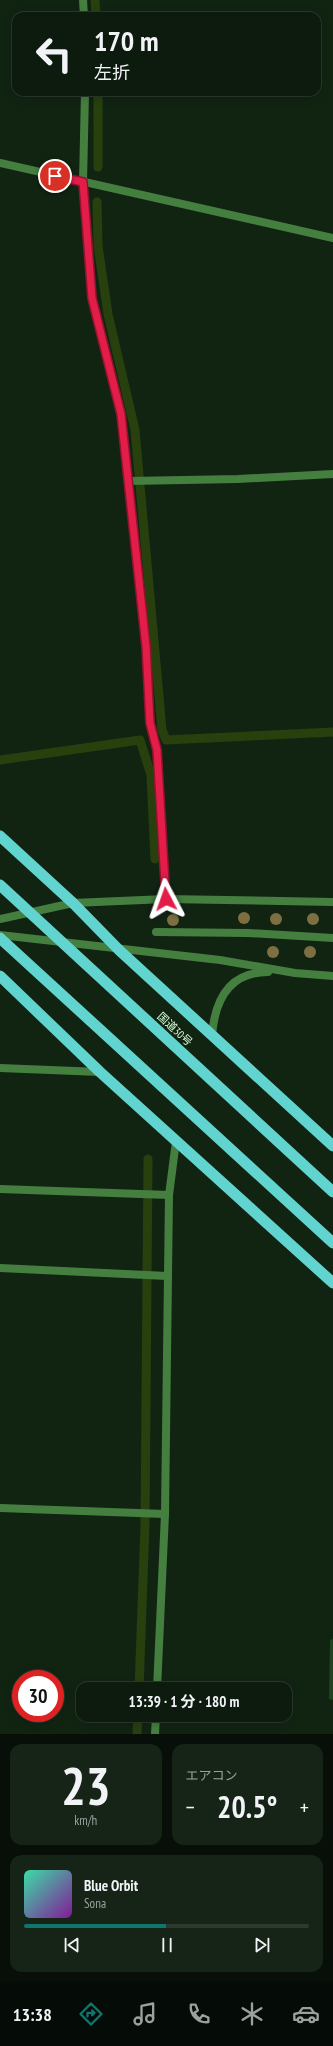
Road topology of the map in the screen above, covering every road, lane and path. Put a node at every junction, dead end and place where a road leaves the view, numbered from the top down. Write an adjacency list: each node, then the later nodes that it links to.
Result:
1 (83, 0): 2 (street)
2 (84, 12)
3 (85, 96): 5 (street)
4 (0, 163): 5 (street)
5 (83, 182): 6 (street); 8 (street)
6 (333, 238)
7 (333, 474): 8 (street)
8 (132, 481): 11 (street)
9 (0, 836): 13 (highway)
10 (0, 885): 28 (highway, 国道30号, bridge)
11 (166, 899): 12 (street); 13 (street)
12 (333, 902)
13 (73, 903): 14 (street); 18 (highway)
14 (0, 919)
15 (156, 932): 17 (street)
16 (0, 936): 18 (street); 30 (highway)
17 (333, 938)
18 (119, 950): 19 (street); 22 (highway)
19 (295, 973): 21 (street); 22 (street)
20 (0, 976): 24 (highway)
21 (333, 976)
22 (212, 1035): 26 (highway)
23 (0, 1068): 24 (street)
24 (100, 1072): 25 (highway)
25 (176, 1140): 29 (street); 33 (highway)
26 (333, 1146)
27 (0, 1189): 29 (street)
28 (333, 1192)
29 (169, 1195): 32 (street)
30 (333, 1244)
31 (0, 1268): 32 (street)
32 (167, 1276): 35 (street)
33 (333, 1283)
34 (0, 1508): 35 (street)
35 (165, 1514): 36 (street)
36 (157, 1682)
37 (156, 1722): 38 (street)
38 (155, 1734)

